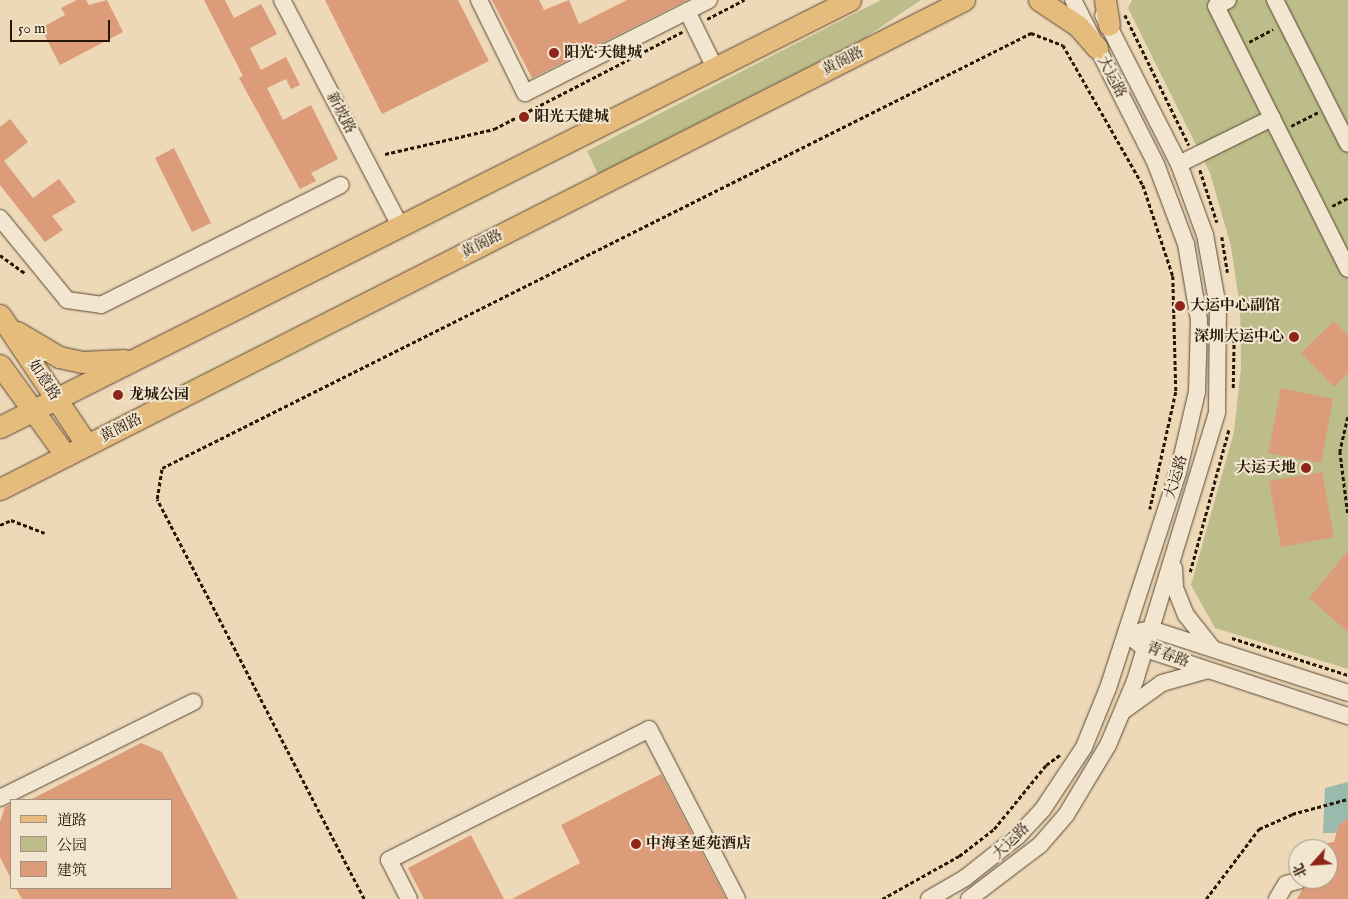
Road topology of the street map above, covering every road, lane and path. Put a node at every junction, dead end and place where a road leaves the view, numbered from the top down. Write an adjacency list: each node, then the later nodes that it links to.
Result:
1 (282, 0): 24 (street, 新坡路)
2 (479, 0): 12 (street)
3 (709, 0): 12 (street)
4 (850, 0): 17 (main road)
5 (964, 0): 33 (main road, 黄阁路)
6 (1039, 0): 15 (main road)
7 (1073, 0): 15 (street, 大运路)
8 (1096, 0): 14 (street, 大运路)
9 (1105, 0): 14 (main road)
10 (1228, 0): 16 (street)
11 (1275, 0): 13 (street)
12 (687, 11): 17 (street)
13 (1286, 22): 16 (path); 18 (street)
14 (1109, 25): 21 (street, 大运路)
15 (1097, 48): 42 (street, 大运路)
16 (1237, 48): 19 (street)
17 (715, 68): 24 (main road)
18 (1329, 106): 19 (path); 20 (street)
19 (1275, 125): 21 (street); 25 (street)
20 (1348, 144)
21 (1179, 164): 40 (street, 大运路)
22 (341, 185): 23 (street)
23 (0, 218)
24 (400, 226): 27 (main road)
25 (1348, 269)
26 (0, 316): 27 (main road); 29 (main road, 如意路)
27 (137, 358): 29 (main road)
28 (0, 364): 30 (main road, 如意路)
29 (57, 398): 30 (main road); 33 (main road, 如意路)
30 (35, 410): 32 (main road); 34 (main road, 如意路)
31 (1348, 417): 36 (path)
32 (0, 427)
33 (87, 445): 34 (main road, 黄阁路)
34 (66, 456): 35 (main road, 黄阁路)
35 (0, 489)
36 (1348, 514)
37 (1148, 518): 54 (path)
38 (0, 525): 39 (path)
39 (45, 533)
40 (1174, 558): 41 (street, 大运路); 44 (street)
41 (1151, 629): 42 (street, 青春路); 43 (street, 大运路); 44 (street, 青春路)
42 (1126, 633): 43 (street, 青春路); 58 (street, 大运路)
43 (1145, 649): 45 (street, 青春路); 48 (street, 大运路)
44 (1215, 650): 46 (street, 青春路)
45 (1210, 671): 48 (street); 49 (street, 青春路)
46 (1348, 694)
47 (193, 702): 51 (street)
48 (1123, 713): 59 (street, 大运路)
49 (1348, 716)
50 (1068, 749): 57 (path)
51 (0, 798)
52 (1348, 799): 60 (path)
53 (1288, 884): 61 (street)
54 (364, 899)
55 (409, 899): 56 (street)
56 (737, 899)
57 (882, 899)
58 (929, 899)
59 (970, 899)
60 (1206, 899)
61 (1277, 899)

